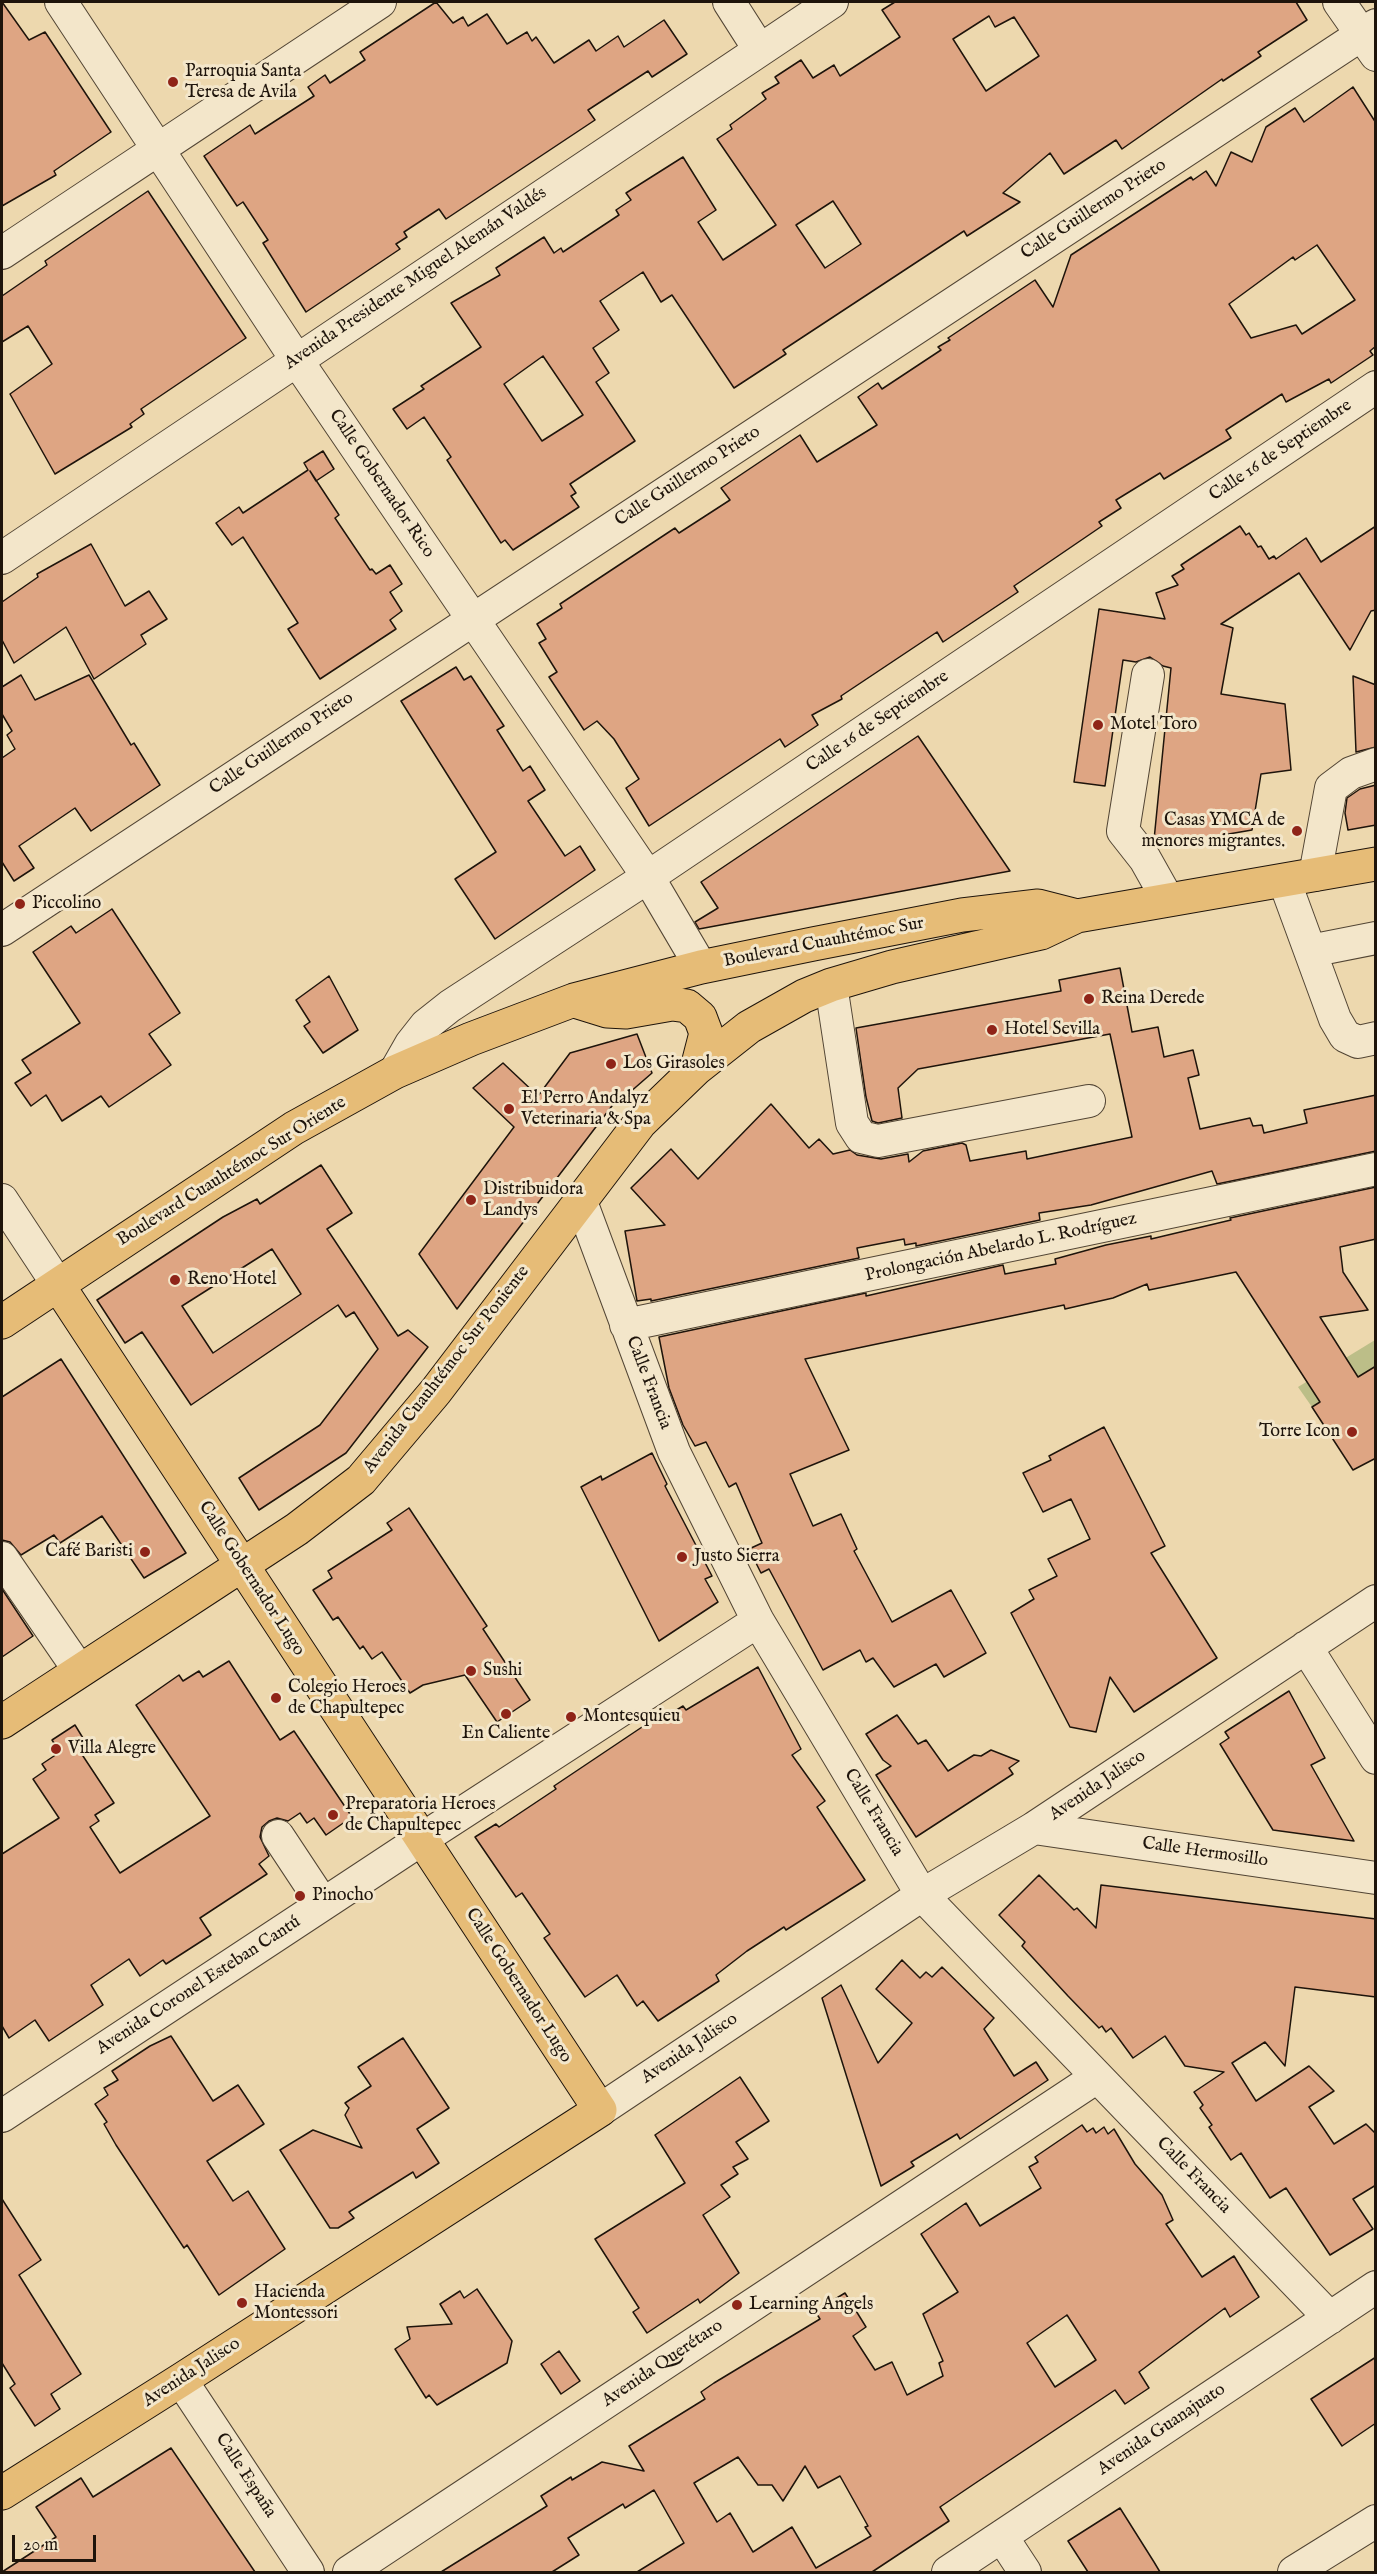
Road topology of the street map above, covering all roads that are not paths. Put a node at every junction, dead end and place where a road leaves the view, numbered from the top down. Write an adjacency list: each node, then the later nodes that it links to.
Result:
1 (61, 2): 8 (street, Calle Gobernador Rico)
2 (380, 2): 8 (street)
3 (729, 2): 7 (street)
4 (832, 2): 7 (street, Avenida Presidente Miguel Alemán Valdés)
5 (1339, 2): 6 (street)
6 (1371, 38): 13 (street, Calle Guillermo Prieto)
7 (759, 49): 10 (street, Avenida Presidente Miguel Alemán Valdés)
8 (159, 149): 9 (street); 10 (street, Calle Gobernador Rico)
9 (2, 253)
10 (296, 359): 12 (street, Avenida Presidente Miguel Alemán Valdés); 13 (street, Calle Gobernador Rico)
11 (1376, 387): 17 (street, Calle 16 de Septiembre)
12 (2, 558)
13 (473, 618): 17 (street, Calle Gobernador Rico); 21 (street, Calle Guillermo Prieto)
14 (1148, 675): 19 (street)
15 (1376, 764): 18 (street)
16 (1376, 864): 18 (main road, Boulevard Cuauhtémoc Sur)
17 (648, 877): 24 (street, Calle Gobernador Rico); 29 (street, Calle 16 de Septiembre)
18 (1300, 877): 19 (main road, Boulevard Cuauhtémoc Sur); 23 (street)
19 (1168, 900): 20 (main road, Boulevard Cuauhtémoc Sur)
20 (1077, 916): 24 (main road, Boulevard Cuauhtémoc Sur); 25 (main road, Boulevard Cuauhtémoc Sur)
21 (2, 930)
22 (1376, 938): 23 (street)
23 (1310, 951): 27 (street)
24 (701, 967): 26 (main road, Boulevard Cuauhtémoc Sur)
25 (831, 985): 28 (main road, Boulevard Cuauhtémoc Sur); 30 (street)
26 (574, 1000): 28 (main road); 29 (main road, Boulevard Cuauhtémoc Sur Oriente)
27 (1376, 1038)
28 (697, 1068): 32 (main road, Avenida Cuauhtémoc Sur Poniente)
29 (395, 1072): 34 (main road, Boulevard Cuauhtémoc Sur Oriente)
30 (1089, 1101)
31 (1376, 1169): 36 (street, Prolongación Abelardo L. Rodríguez)
32 (580, 1199): 36 (street, Calle Francia); 38 (main road, Avenida Cuauhtémoc Sur Poniente)
33 (2, 1200): 34 (street, Calle Gobernador Lugo)
34 (58, 1285): 35 (main road, Boulevard Cuauhtémoc Sur Oriente); 38 (main road, Calle Gobernador Lugo)
35 (2, 1322)
36 (626, 1325): 40 (street, Calle Francia)
37 (2, 1558): 42 (street)
38 (242, 1566): 42 (main road, Avenida Cuauhtémoc Sur Poniente); 47 (main road, Calle Gobernador Lugo)
39 (1376, 1601): 41 (street, Avenida Jalisco)
40 (758, 1621): 47 (street, Avenida Coronel Esteban Cantú); 49 (street, Calle Francia)
41 (1306, 1647): 44 (street); 45 (street, Avenida Jalisco)
42 (79, 1670): 43 (main road, Avenida Cuauhtémoc Sur Poniente)
43 (4, 1714)
44 (1376, 1758)
45 (1034, 1828): 48 (street, Calle Hermosillo); 49 (street, Avenida Jalisco)
46 (278, 1836): 50 (street)
47 (422, 1839): 50 (street, Avenida Coronel Esteban Cantú); 52 (main road, Calle Gobernador Lugo)
48 (1376, 1878)
49 (922, 1895): 51 (street, Calle Francia); 52 (street, Avenida Jalisco)
50 (322, 1904): 53 (street, Avenida Coronel Esteban Cantú)
51 (1097, 2077): 55 (street, Calle Francia); 61 (street, Avenida Querétaro)
52 (600, 2110): 56 (main road, Avenida Jalisco)
53 (2, 2116)
54 (1376, 2287): 55 (street, Avenida Guanajuato)
55 (1330, 2318): 59 (street, Avenida Guanajuato)
56 (182, 2380): 57 (main road, Avenida Jalisco); 60 (street, Calle España)
57 (2, 2493)
58 (1376, 2521): 64 (street)
59 (1002, 2536): 62 (street, Avenida Guanajuato); 63 (street)
60 (308, 2572)
61 (349, 2572)
62 (948, 2572)
63 (1025, 2572)
64 (1294, 2572)

